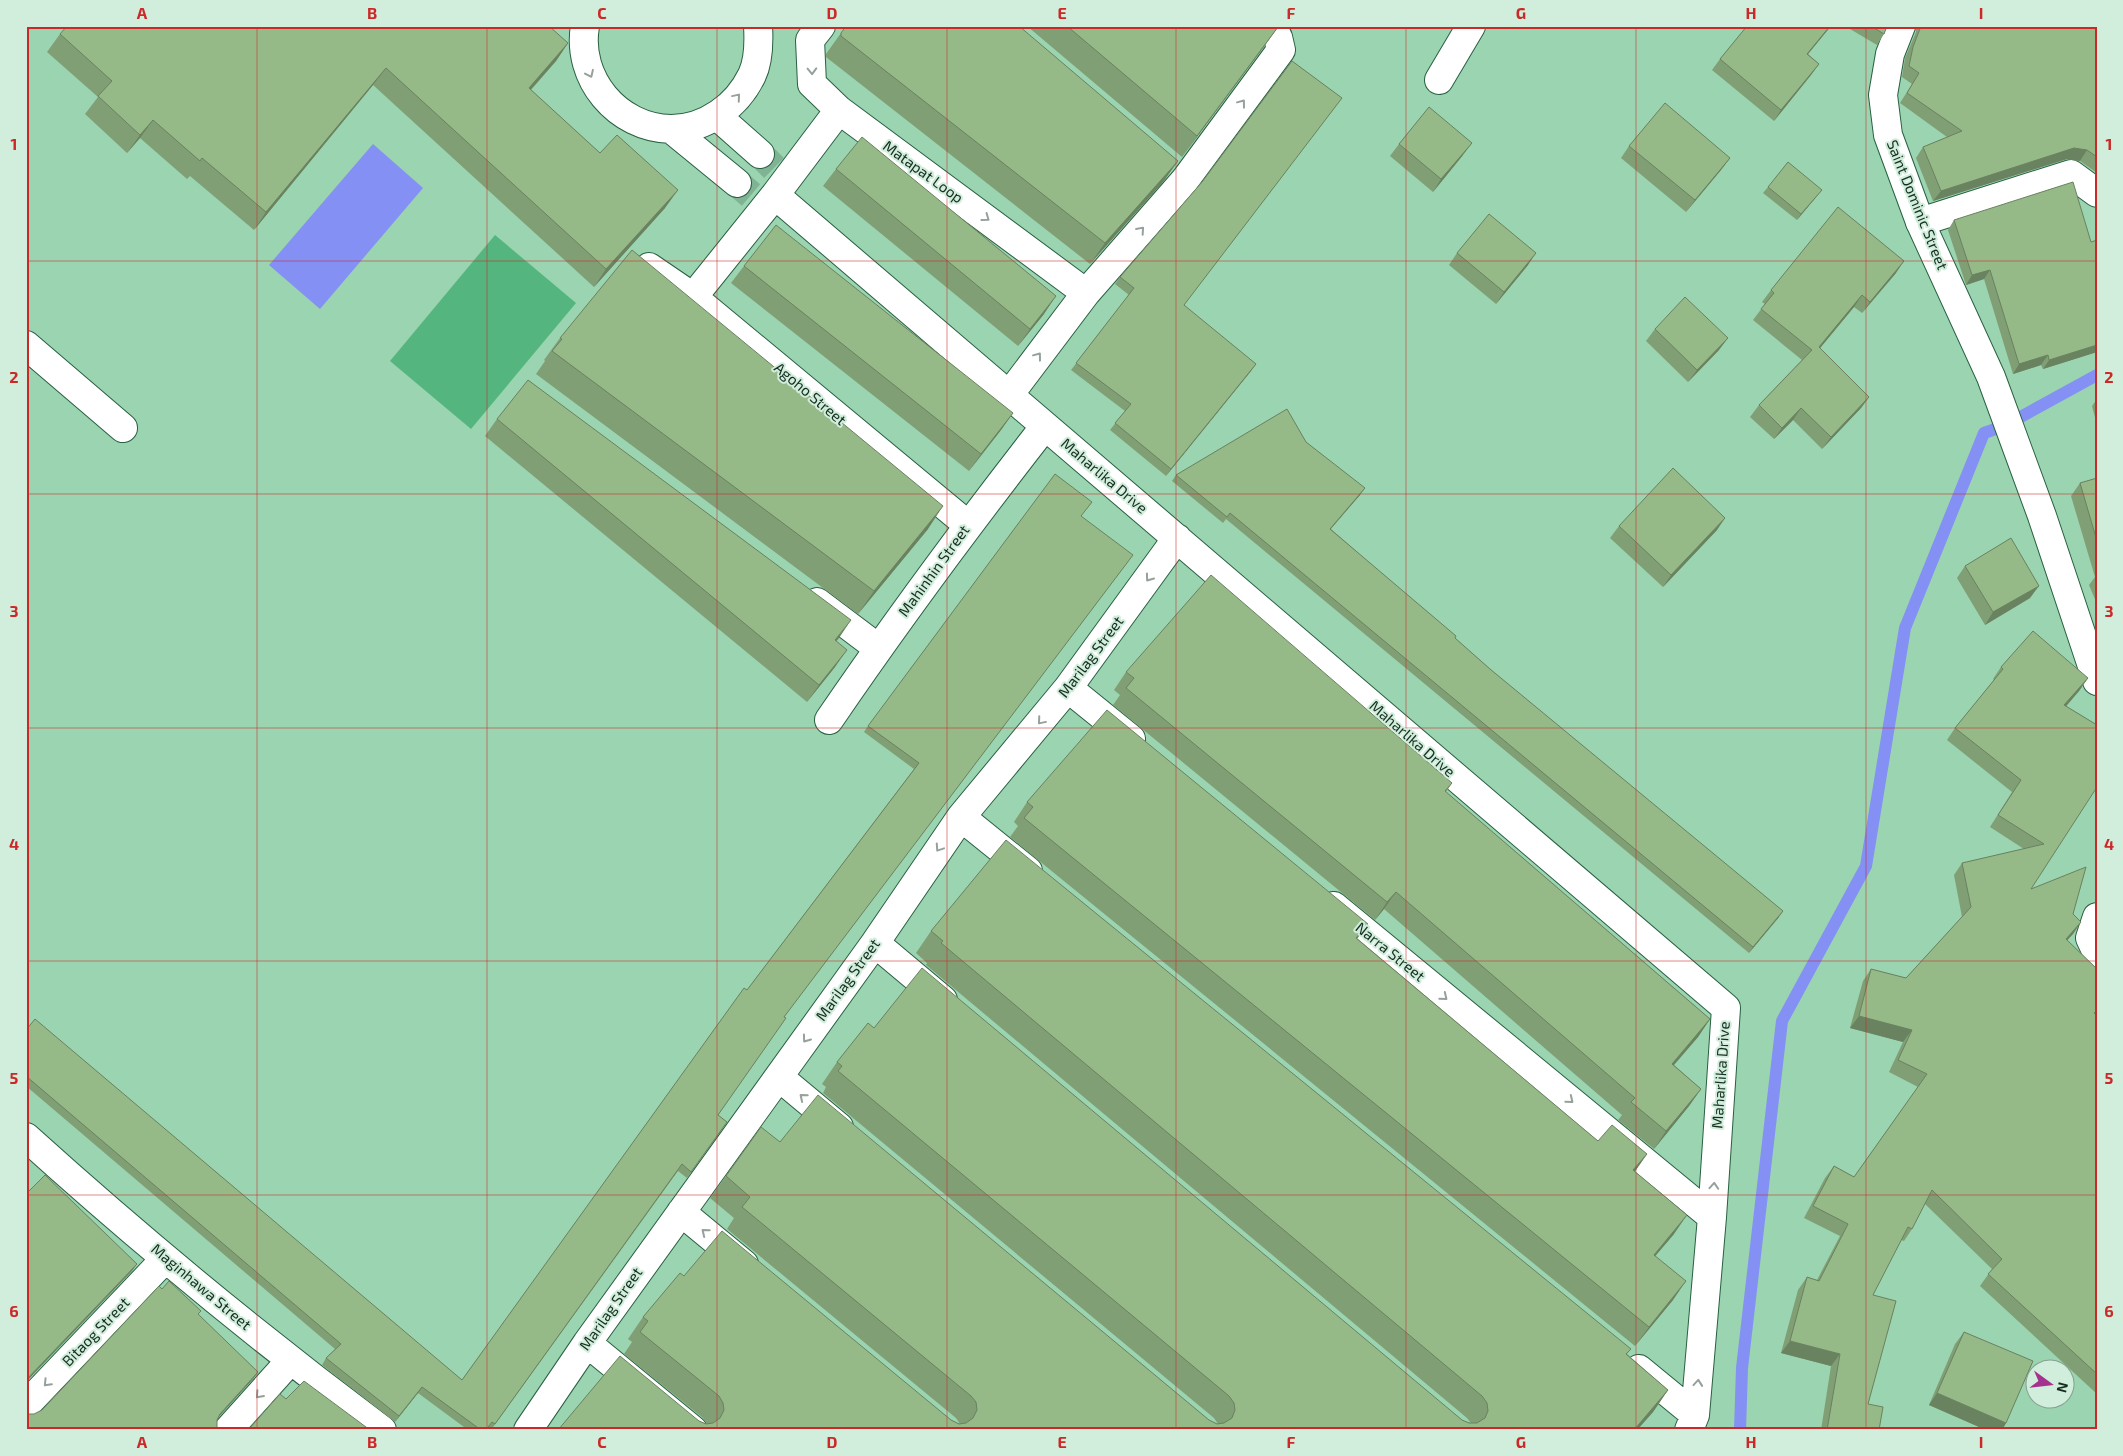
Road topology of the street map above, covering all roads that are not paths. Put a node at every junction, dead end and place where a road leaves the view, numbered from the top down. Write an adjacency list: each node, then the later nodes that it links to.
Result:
1 (585, 26): 10 (street, one-way to 10)
2 (758, 26): 9 (street, one-way to 2)
3 (821, 26): 8 (street, Matapat Loop, one-way to 8)
4 (1264, 26): 15 (street, one-way to 4)
5 (1471, 26): 7 (street)
6 (1901, 26): 13 (street, Saint Dominic Street)
7 (1439, 80)
8 (839, 110): 11 (street); 15 (street, Matapat Loop, one-way to 15)
9 (717, 116): 10 (street); 11 (street)
10 (670, 129): 11 (street)
11 (764, 183): 16 (street); 18 (street, Maharlika Drive)
12 (2097, 193): 13 (street)
13 (1920, 222): 25 (street, Saint Dominic Street)
14 (649, 267): 16 (street, Agoho Street)
15 (1086, 293): 18 (street, one-way to 15)
16 (693, 297): 21 (street, Agoho Street)
17 (26, 345): 20 (street)
18 (1009, 395): 19 (street, Maharlika Drive)
19 (1045, 426): 21 (street, Mahinhin Street); 22 (street, Maharlika Drive)
20 (123, 428)
21 (968, 526): 24 (street, Mahinhin Street)
22 (1177, 538): 26 (street, Marilag Street, one-way to 26); 40 (street, Maharlika Drive, one-way to 22)
23 (800, 589): 24 (street)
24 (878, 648): 27 (street, Mahinhin Street)
25 (2097, 681)
26 (1068, 688): 28 (street); 29 (street, Marilag Street, one-way to 29)
27 (829, 720)
28 (1153, 757)
29 (961, 817): 30 (street); 33 (street, Marilag Street, one-way to 33)
30 (1046, 886)
31 (1314, 889): 40 (street, Narra Street, one-way to 40)
32 (2097, 917): 34 (street)
33 (875, 943): 35 (street); 36 (street, Marilag Street, one-way to 36)
34 (2097, 953)
35 (959, 1014)
36 (779, 1077): 37 (street, one-way to 36); 39 (street, Marilag Street)
37 (855, 1140)
38 (29, 1145): 41 (street, Maginhawa Street)
39 (681, 1212): 42 (street, one-way to 39); 43 (street, Marilag Street)
40 (1712, 1217): 47 (street, Maharlika Drive, one-way to 40)
41 (165, 1259): 45 (street, Maginhawa Street); 46 (street, Bitaog Street, one-way to 46)
42 (764, 1280)
43 (587, 1342): 50 (street, Marilag Street); 51 (street)
44 (1618, 1352): 47 (street)
45 (290, 1361): 48 (street, one-way to 48); 49 (street, Maginhawa Street)
46 (26, 1405)
47 (1692, 1422)
48 (228, 1430)
49 (382, 1430)
50 (528, 1430)
51 (693, 1430)

